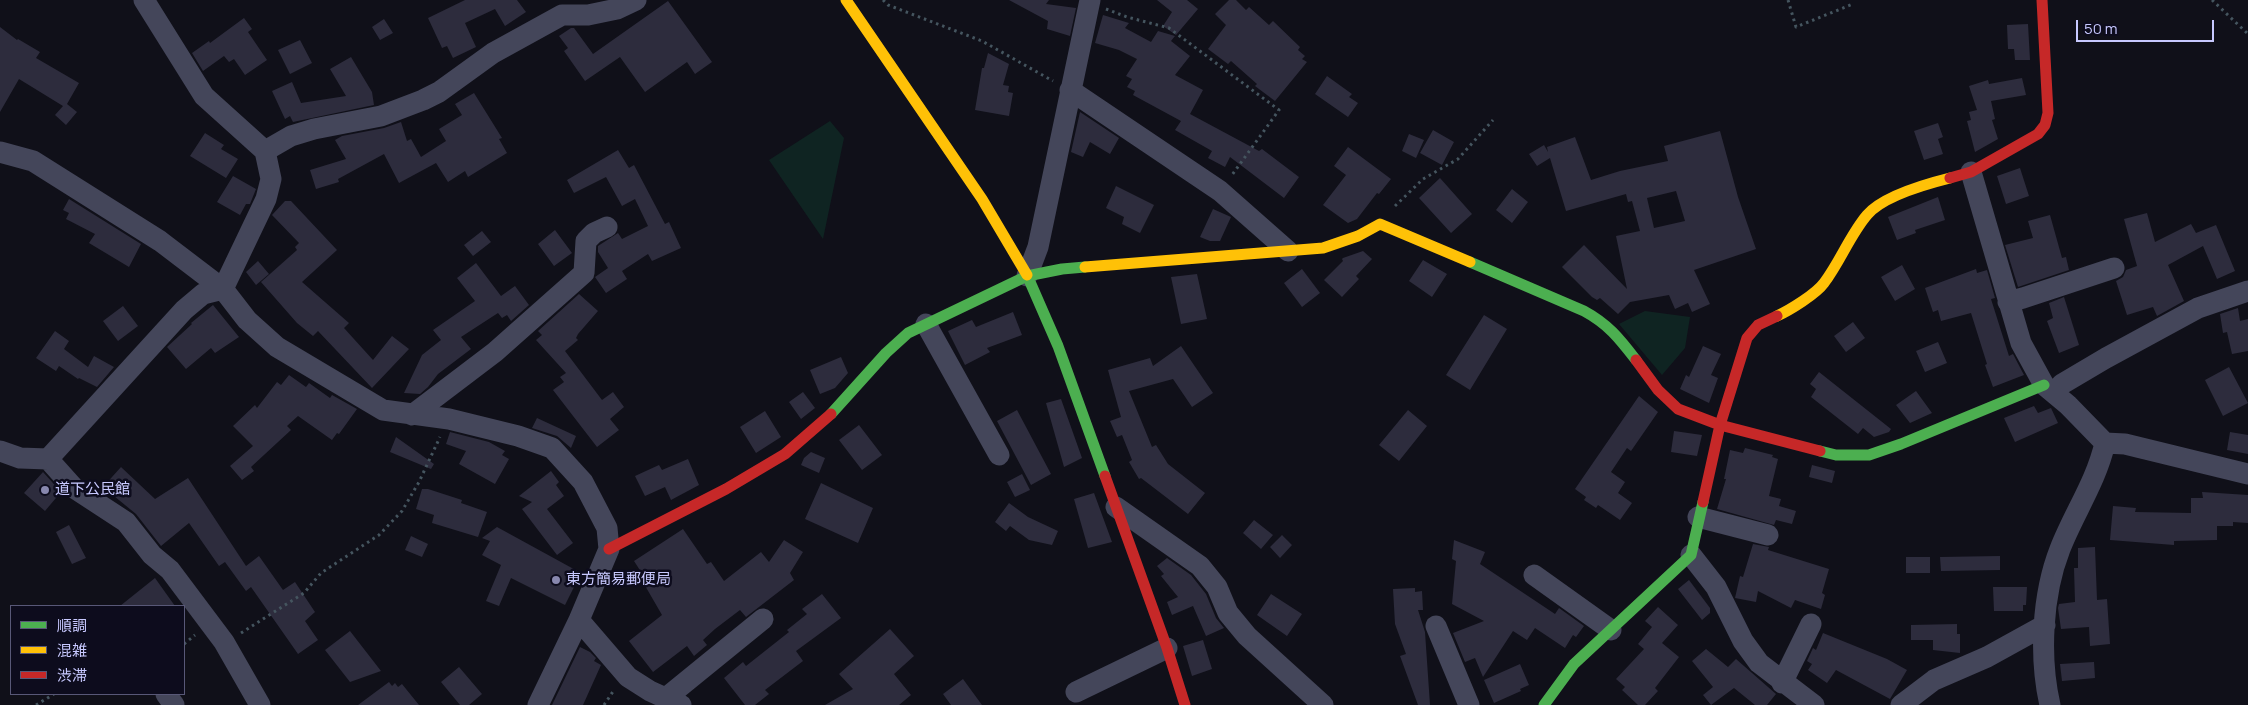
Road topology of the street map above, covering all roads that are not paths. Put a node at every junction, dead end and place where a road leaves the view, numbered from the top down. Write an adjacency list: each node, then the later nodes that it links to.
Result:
1 (144, 0): 7 (street)
2 (636, 0): 7 (street)
3 (846, 0): 13 (street)
4 (2042, 0): 9 (street)
5 (1090, 1): 6 (street)
6 (1070, 90): 11 (street); 13 (street)
7 (265, 151): 14 (street)
8 (0, 152): 14 (street)
9 (1970, 172): 16 (street); 20 (street)
10 (607, 228): 19 (street)
11 (1288, 251): 13 (street); 20 (street)
12 (2114, 268): 16 (street)
13 (1027, 276): 17 (street); 26 (street)
14 (223, 289): 19 (street); 24 (street)
15 (2248, 291): 18 (street)
16 (2008, 302): 18 (street)
17 (926, 324): 23 (street); 29 (street)
18 (2049, 389): 20 (street); 21 (street)
19 (412, 415): 29 (street)
20 (1720, 426): 27 (street)
21 (2106, 443): 25 (street); 35 (street)
22 (0, 451): 24 (street)
23 (999, 456)
24 (48, 460): 42 (street)
25 (2248, 474)
26 (1116, 507): 38 (street); 45 (street)
27 (1698, 517): 28 (street); 30 (street)
28 (1768, 535)
29 (609, 549): 32 (street)
30 (1691, 555): 37 (street); 39 (street)
31 (1534, 575): 37 (street)
32 (579, 620): 41 (street); 43 (street)
33 (768, 622): 41 (street)
34 (1811, 624): 39 (street)
35 (2045, 625): 49 (street); 50 (street)
36 (1436, 626): 46 (street)
37 (1611, 630): 47 (street)
38 (1167, 648): 40 (street); 44 (street)
39 (1782, 683): 48 (street)
40 (1076, 692)
41 (676, 703)
42 (260, 705)
43 (538, 705)
44 (1185, 705)
45 (1323, 705)
46 (1469, 705)
47 (1544, 705)
48 (1814, 705)
49 (1902, 705)
50 (2050, 705)

